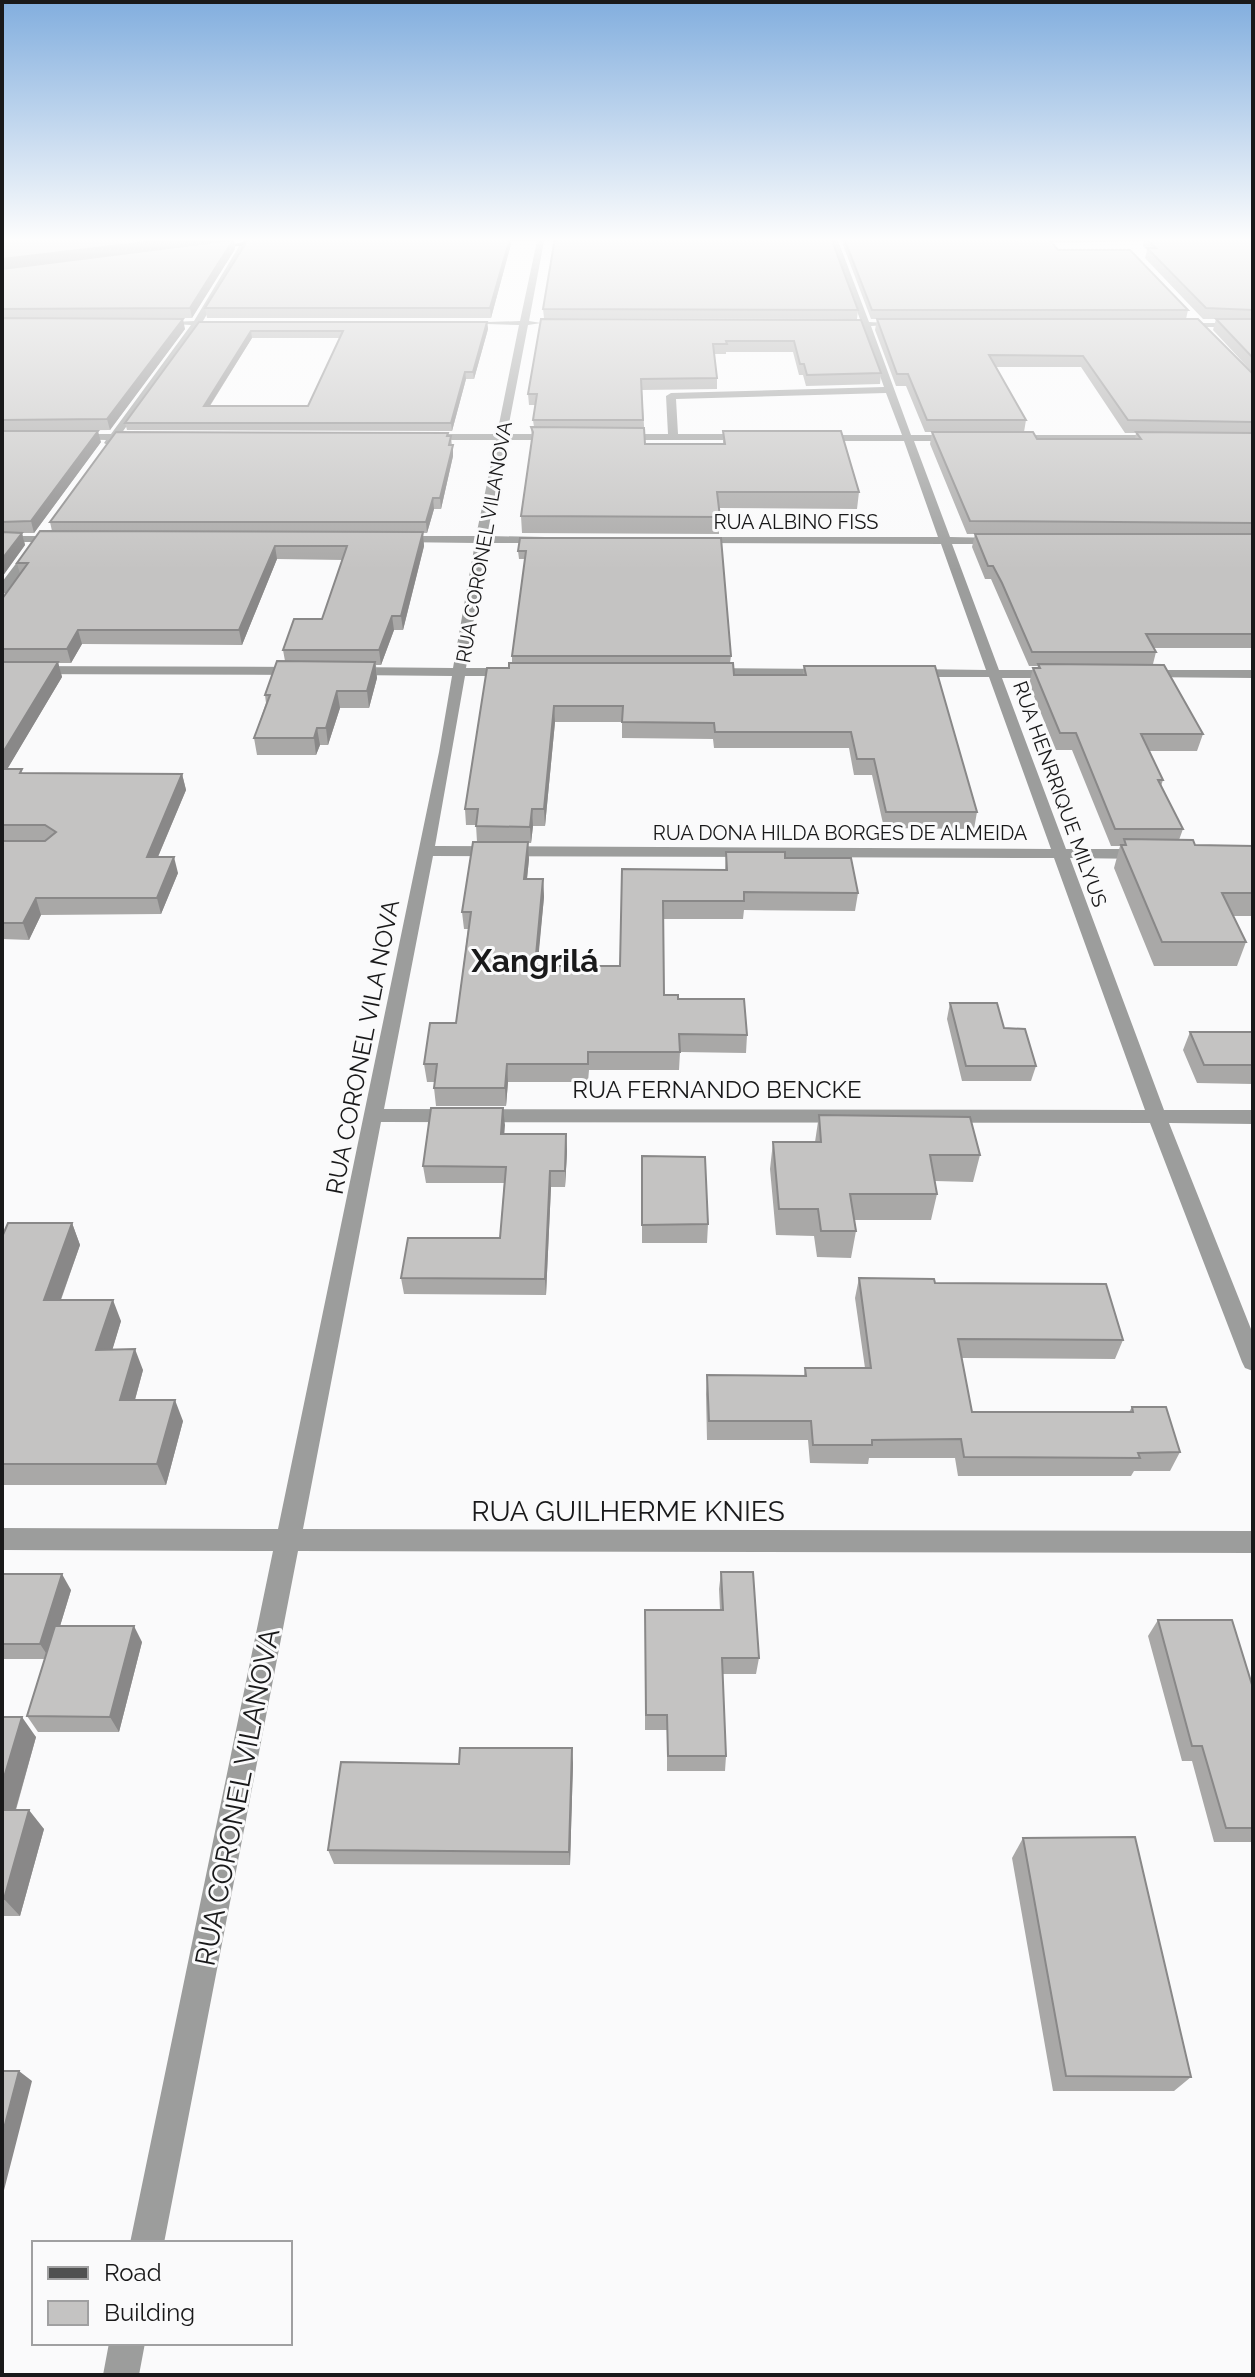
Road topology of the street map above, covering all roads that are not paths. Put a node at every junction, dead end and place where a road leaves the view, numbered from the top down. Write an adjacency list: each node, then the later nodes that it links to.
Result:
1 (178, 349): 6 (street)
2 (519, 349): 9 (street, RUA CORONEL VILANOVA)
3 (875, 349): 4 (street, RUA HENRRIQUE MILYUS)
4 (891, 390): 12 (street); 15 (street, RUA HENRRIQUE MILYUS)
5 (66, 437): 6 (street)
6 (114, 437): 7 (street); 19 (street)
7 (145, 437)
8 (409, 437): 9 (street)
9 (502, 437): 10 (street); 25 (street, RUA CORONEL VILANOVA)
10 (564, 437)
11 (611, 437): 12 (street)
12 (673, 437): 13 (street)
13 (767, 437)
14 (798, 438): 15 (street)
15 (908, 438): 16 (street); 28 (street, RUA HENRRIQUE MILYUS)
16 (971, 438)
17 (1002, 438): 18 (street)
18 (1175, 438)
19 (105, 450)
20 (49, 526): 22 (street)
21 (2, 539): 22 (street)
22 (40, 539): 23 (street); 30 (street)
23 (71, 539)
24 (386, 539): 25 (street)
25 (481, 540): 26 (street); 34 (street, RUA CORONEL VILANOVA)
26 (558, 540)
27 (682, 540): 28 (street, RUA ALBINO FISS)
28 (946, 540): 29 (street, RUA ALBINO FISS); 39 (street, RUA HENRRIQUE MILYUS)
29 (1007, 541)
30 (2, 590)
31 (2, 670): 32 (street)
32 (318, 671)
33 (334, 671): 34 (street)
34 (461, 671): 35 (street); 43 (street, RUA CORONEL VILANOVA)
35 (524, 672)
36 (696, 672): 37 (street)
37 (837, 673)
38 (900, 673): 39 (street)
39 (994, 673): 40 (street); 45 (street, RUA HENRRIQUE MILYUS)
40 (1070, 674)
41 (1131, 674): 42 (street)
42 (1253, 674)
43 (446, 752): 44 (street, RUA CORONEL VILA NOVA)
44 (426, 851): 45 (street, RUA DONA HILDA BORGES DE ALMEIDA); 47 (street, RUA CORONEL VILA NOVA)
45 (1061, 854): 46 (street, RUA DONA HILDA BORGES DE ALMEIDA); 48 (street, RUA HENRRIQUE MILYUS)
46 (1164, 854)
47 (374, 1115): 48 (street, RUA FERNANDO BENCKE); 50 (street, RUA CORONEL VILA NOVA)
48 (1157, 1117): 49 (street, RUA FERNANDO BENCKE); 51 (street, RUA HENRRIQUE MILYUS)
49 (1253, 1117)
50 (328, 1351): 53 (street, RUA CORONEL VILANOVA)
51 (1253, 1362)
52 (2, 1539): 53 (street, RUA GUILHERME KNIES)
53 (289, 1540): 54 (street, RUA GUILHERME KNIES); 55 (street, RUA CORONEL VILANOVA)
54 (1253, 1542)
55 (147, 2241)
56 (127, 2345): 57 (street)
57 (121, 2375)

